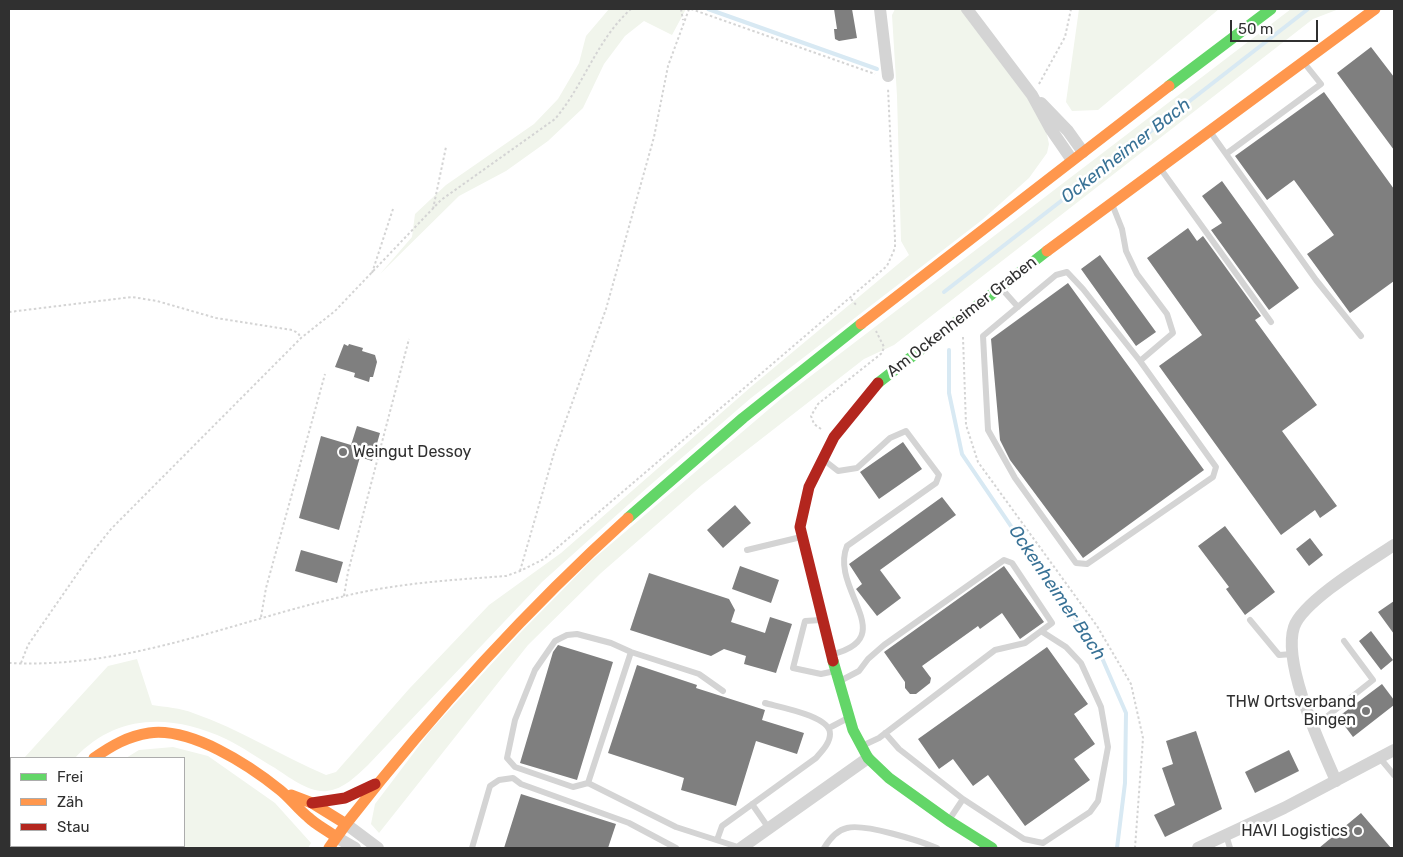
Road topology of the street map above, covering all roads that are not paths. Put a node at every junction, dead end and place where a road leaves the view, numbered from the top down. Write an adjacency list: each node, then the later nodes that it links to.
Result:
1 (880, 9): 6 (street)
2 (967, 9): 7 (street)
3 (1271, 9): 9 (main road)
4 (1375, 9): 5 (main road, Am Ockenheimer Graben)
5 (1303, 61): 8 (main road, Am Ockenheimer Graben); 10 (lane)
6 (888, 77)
7 (1032, 95): 9 (street); 11 (street)
8 (1209, 130): 10 (lane); 12 (main road, Am Ockenheimer Graben)
9 (1083, 152): 11 (main road)
10 (1226, 154): 17 (lane)
11 (1072, 160): 45 (main road)
12 (1160, 167): 13 (main road, Am Ockenheimer Graben); 16 (lane)
13 (1111, 203): 14 (main road, Am Ockenheimer Graben); 18 (lane)
14 (1001, 287): 15 (lane); 19 (main road, Am Ockenheimer Graben)
15 (1018, 307): 18 (lane); 18 (lane)
16 (1271, 322)
17 (1361, 336)
18 (1140, 361)
19 (823, 459): 20 (main road, Am Ockenheimer Graben); 29 (lane)
20 (802, 537): 22 (lane); 23 (main road, Am Ockenheimer Graben)
21 (1394, 545): 28 (street)
22 (747, 550)
23 (822, 620): 29 (main road, Am Ockenheimer Graben); 30 (lane)
24 (1250, 620): 28 (lane)
25 (1041, 632): 30 (lane); 36 (lane); 47 (lane)
26 (1344, 641): 34 (lane)
27 (631, 652): 31 (lane); 44 (lane); 44 (lane)
28 (1293, 654): 34 (street)
29 (831, 655): 30 (main road, Am Ockenheimer Graben)
30 (837, 676): 33 (main road, Am Ockenheimer Graben)
31 (723, 691)
32 (765, 703): 35 (lane)
33 (849, 718): 35 (lane); 37 (main road, Am Ockenheimer Graben)
34 (1312, 725): 43 (street)
35 (830, 728): 49 (lane)
36 (885, 733): 37 (lane); 47 (lane)
37 (862, 746): 41 (main road, Am Ockenheimer Graben)
38 (1394, 750): 40 (street)
39 (98, 757): 46 (main road)
40 (1379, 757): 42 (lane); 43 (street)
41 (868, 758): 50 (main road, Am Ockenheimer Graben); 52 (street)
42 (1394, 776)
43 (1336, 781): 53 (street)
44 (588, 783): 55 (lane)
45 (376, 784): 48 (main road); 51 (main road)
46 (280, 790): 48 (main road); 54 (main road)
47 (963, 799): 50 (lane)
48 (312, 803): 51 (main road)
49 (752, 804): 52 (lane); 55 (lane)
50 (949, 821): 64 (main road, Am Ockenheimer Graben)
51 (346, 824): 54 (main road); 58 (street)
52 (770, 830): 61 (street)
53 (1226, 834): 65 (street); 66 (lane)
54 (336, 836): 56 (main road); 57 (street)
55 (717, 840): 61 (lane)
56 (329, 848)
57 (355, 848)
58 (378, 848)
59 (472, 848): 60 (lane)
60 (676, 848)
61 (741, 848)
62 (824, 848): 63 (lane)
63 (937, 848)
64 (992, 848)
65 (1198, 848)
66 (1230, 848)

